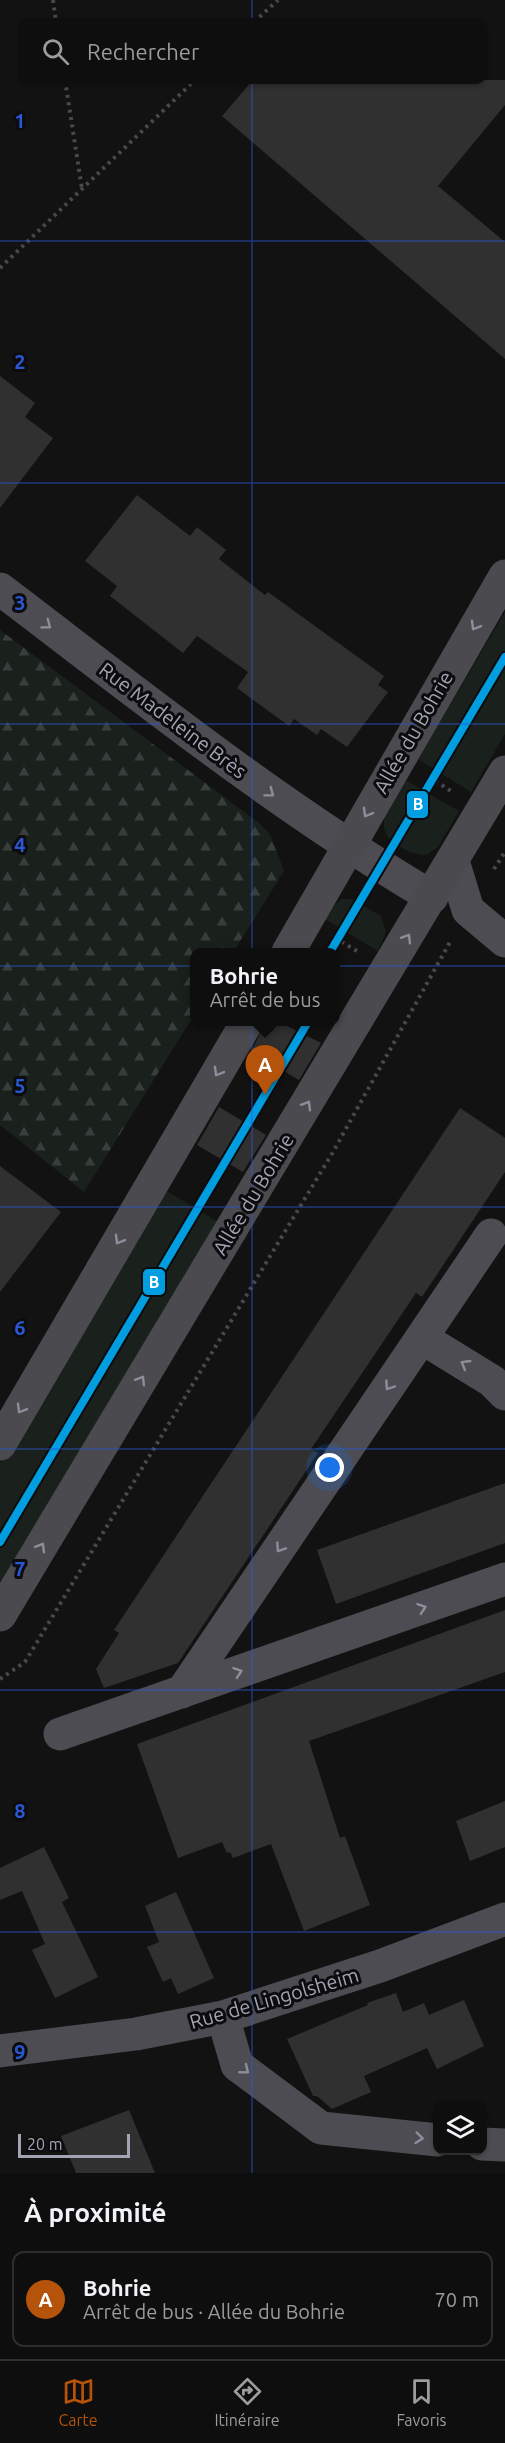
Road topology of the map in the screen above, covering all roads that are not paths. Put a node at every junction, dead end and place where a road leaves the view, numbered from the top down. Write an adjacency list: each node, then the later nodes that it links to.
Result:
1 (505, 576): 4 (main road, Allée du Bohrie, one-way to 4)
2 (0, 590): 4 (street, Rue Madeleine Brès, one-way to 4)
3 (505, 772): 5 (main road, Allée du Bohrie)
4 (347, 847): 6 (street, Rue Madeleine Brès); 8 (main road, Allée du Bohrie)
5 (453, 861): 6 (main road, Allée du Bohrie); 7 (street)
6 (432, 897): 15 (main road, Allée du Bohrie, one-way to 6)
7 (505, 941)
8 (290, 948)
9 (245, 1026): 13 (main road, one-way to 13)
10 (491, 1235): 11 (street)
11 (422, 1338): 12 (street, one-way to 11); 16 (street, one-way to 16)
12 (505, 1394)
13 (0, 1444)
14 (505, 1580): 16 (street, one-way to 14)
15 (0, 1615)
16 (182, 1692): 17 (street)
17 (60, 1734)
18 (505, 1919): 19 (street, Rue de Lingolsheim)
19 (223, 2017): 20 (street, Rue de Lingolsheim); 21 (street, one-way to 21)
20 (0, 2051)
21 (433, 2139)
22 (487, 2144): 23 (street)
23 (505, 2145)

